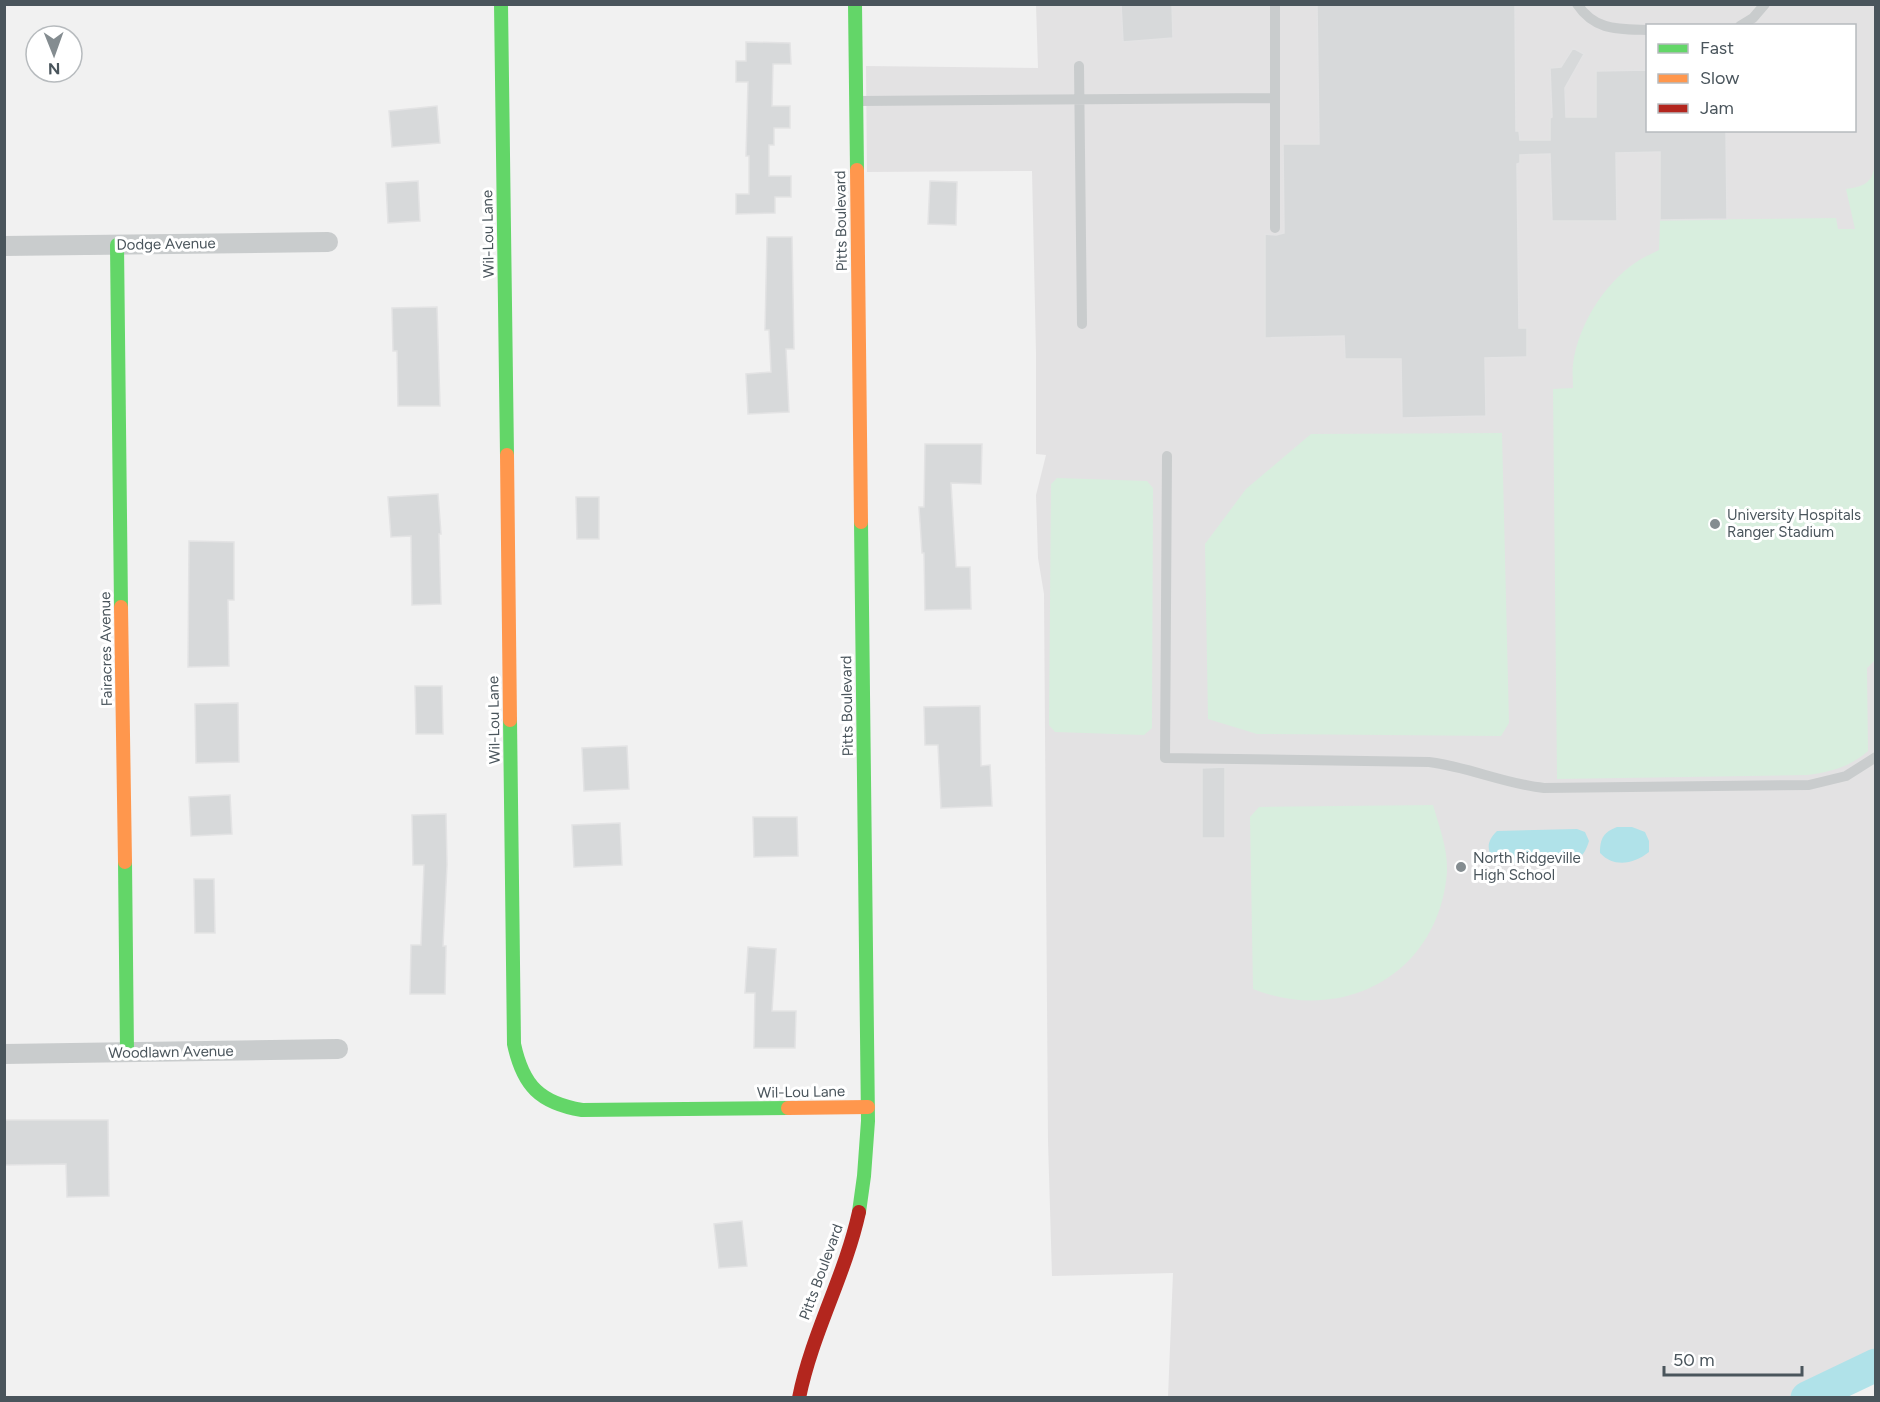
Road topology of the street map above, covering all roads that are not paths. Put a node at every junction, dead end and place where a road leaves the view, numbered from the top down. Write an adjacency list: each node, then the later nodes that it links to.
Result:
1 (501, 4): 22 (street, Wil-Lou Lane)
2 (855, 4): 11 (street, Pitts Boulevard)
3 (1275, 4): 9 (lane)
4 (1577, 4): 7 (lane)
5 (1765, 4): 6 (lane)
6 (1743, 24)
7 (1646, 30)
8 (1078, 66): 10 (lane)
9 (1275, 98): 10 (lane); 12 (lane)
10 (1079, 99): 11 (lane); 16 (lane)
11 (856, 101): 22 (street, Pitts Boulevard)
12 (1275, 228)
13 (328, 242): 14 (street, Dodge Avenue)
14 (117, 245): 15 (street, Dodge Avenue); 20 (street, Fairacres Avenue)
15 (4, 246)
16 (1082, 324)
17 (1167, 456): 18 (lane)
18 (1875, 757)
19 (338, 1049): 20 (street, Woodlawn Avenue)
20 (127, 1053): 21 (street, Woodlawn Avenue)
21 (4, 1054)
22 (868, 1107): 23 (street, Pitts Boulevard)
23 (799, 1398)

